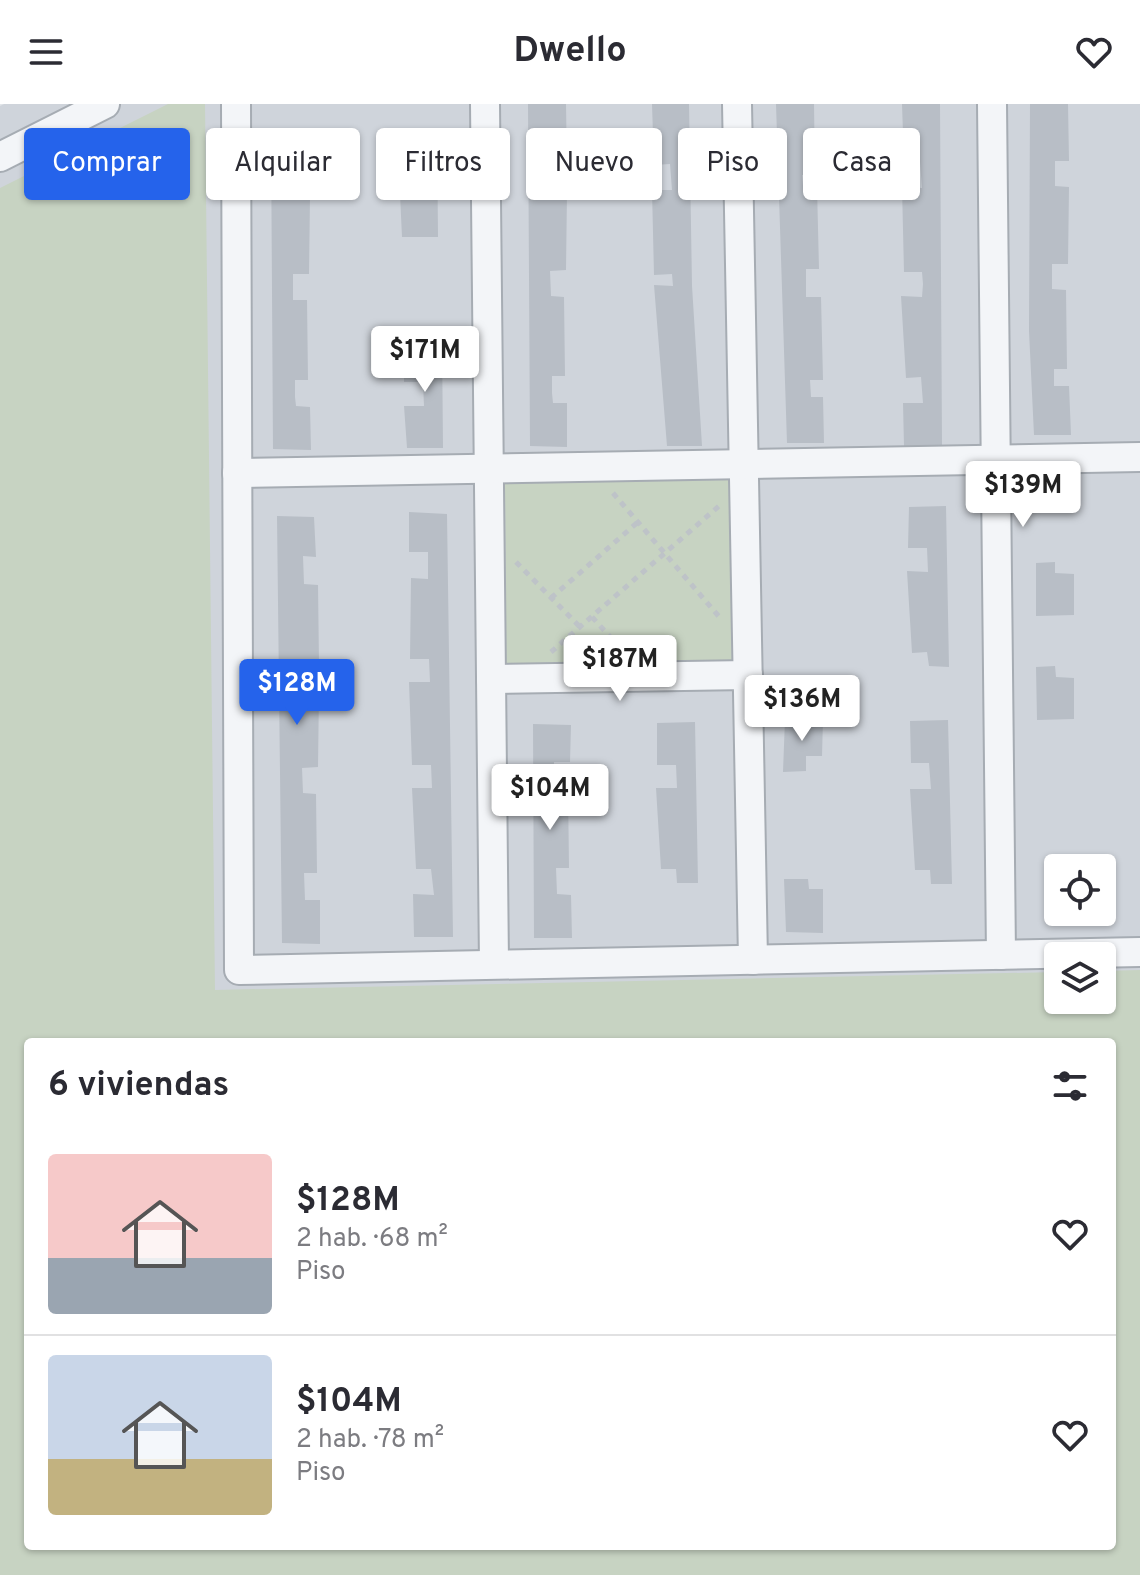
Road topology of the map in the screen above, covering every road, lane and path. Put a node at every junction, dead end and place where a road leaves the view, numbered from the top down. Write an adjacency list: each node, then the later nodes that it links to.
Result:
1 (105, 104): 6 (street)
2 (236, 104): 11 (street)
3 (485, 104): 10 (street)
4 (737, 104): 9 (street)
5 (992, 104): 8 (street)
6 (0, 157)
7 (1140, 457): 8 (street)
8 (996, 459): 9 (street); 26 (street)
9 (744, 464): 10 (street); 23 (street)
10 (489, 468): 11 (street); 24 (street)
11 (237, 473): 28 (street)
12 (612, 491): 14 (path)
13 (731, 496): 16 (path)
14 (638, 522): 16 (path); 17 (path)
15 (505, 552): 17 (path)
16 (665, 553): 18 (path); 19 (path)
17 (551, 598): 20 (path)
18 (592, 617): 20 (path); 21 (path)
19 (723, 620)
20 (580, 627): 22 (path)
21 (629, 658)
22 (541, 660)
23 (748, 675): 24 (street); 27 (street)
24 (491, 679): 28 (street)
25 (1140, 952): 26 (street)
26 (1001, 955): 27 (street)
27 (753, 960): 28 (street)
28 (494, 964)

